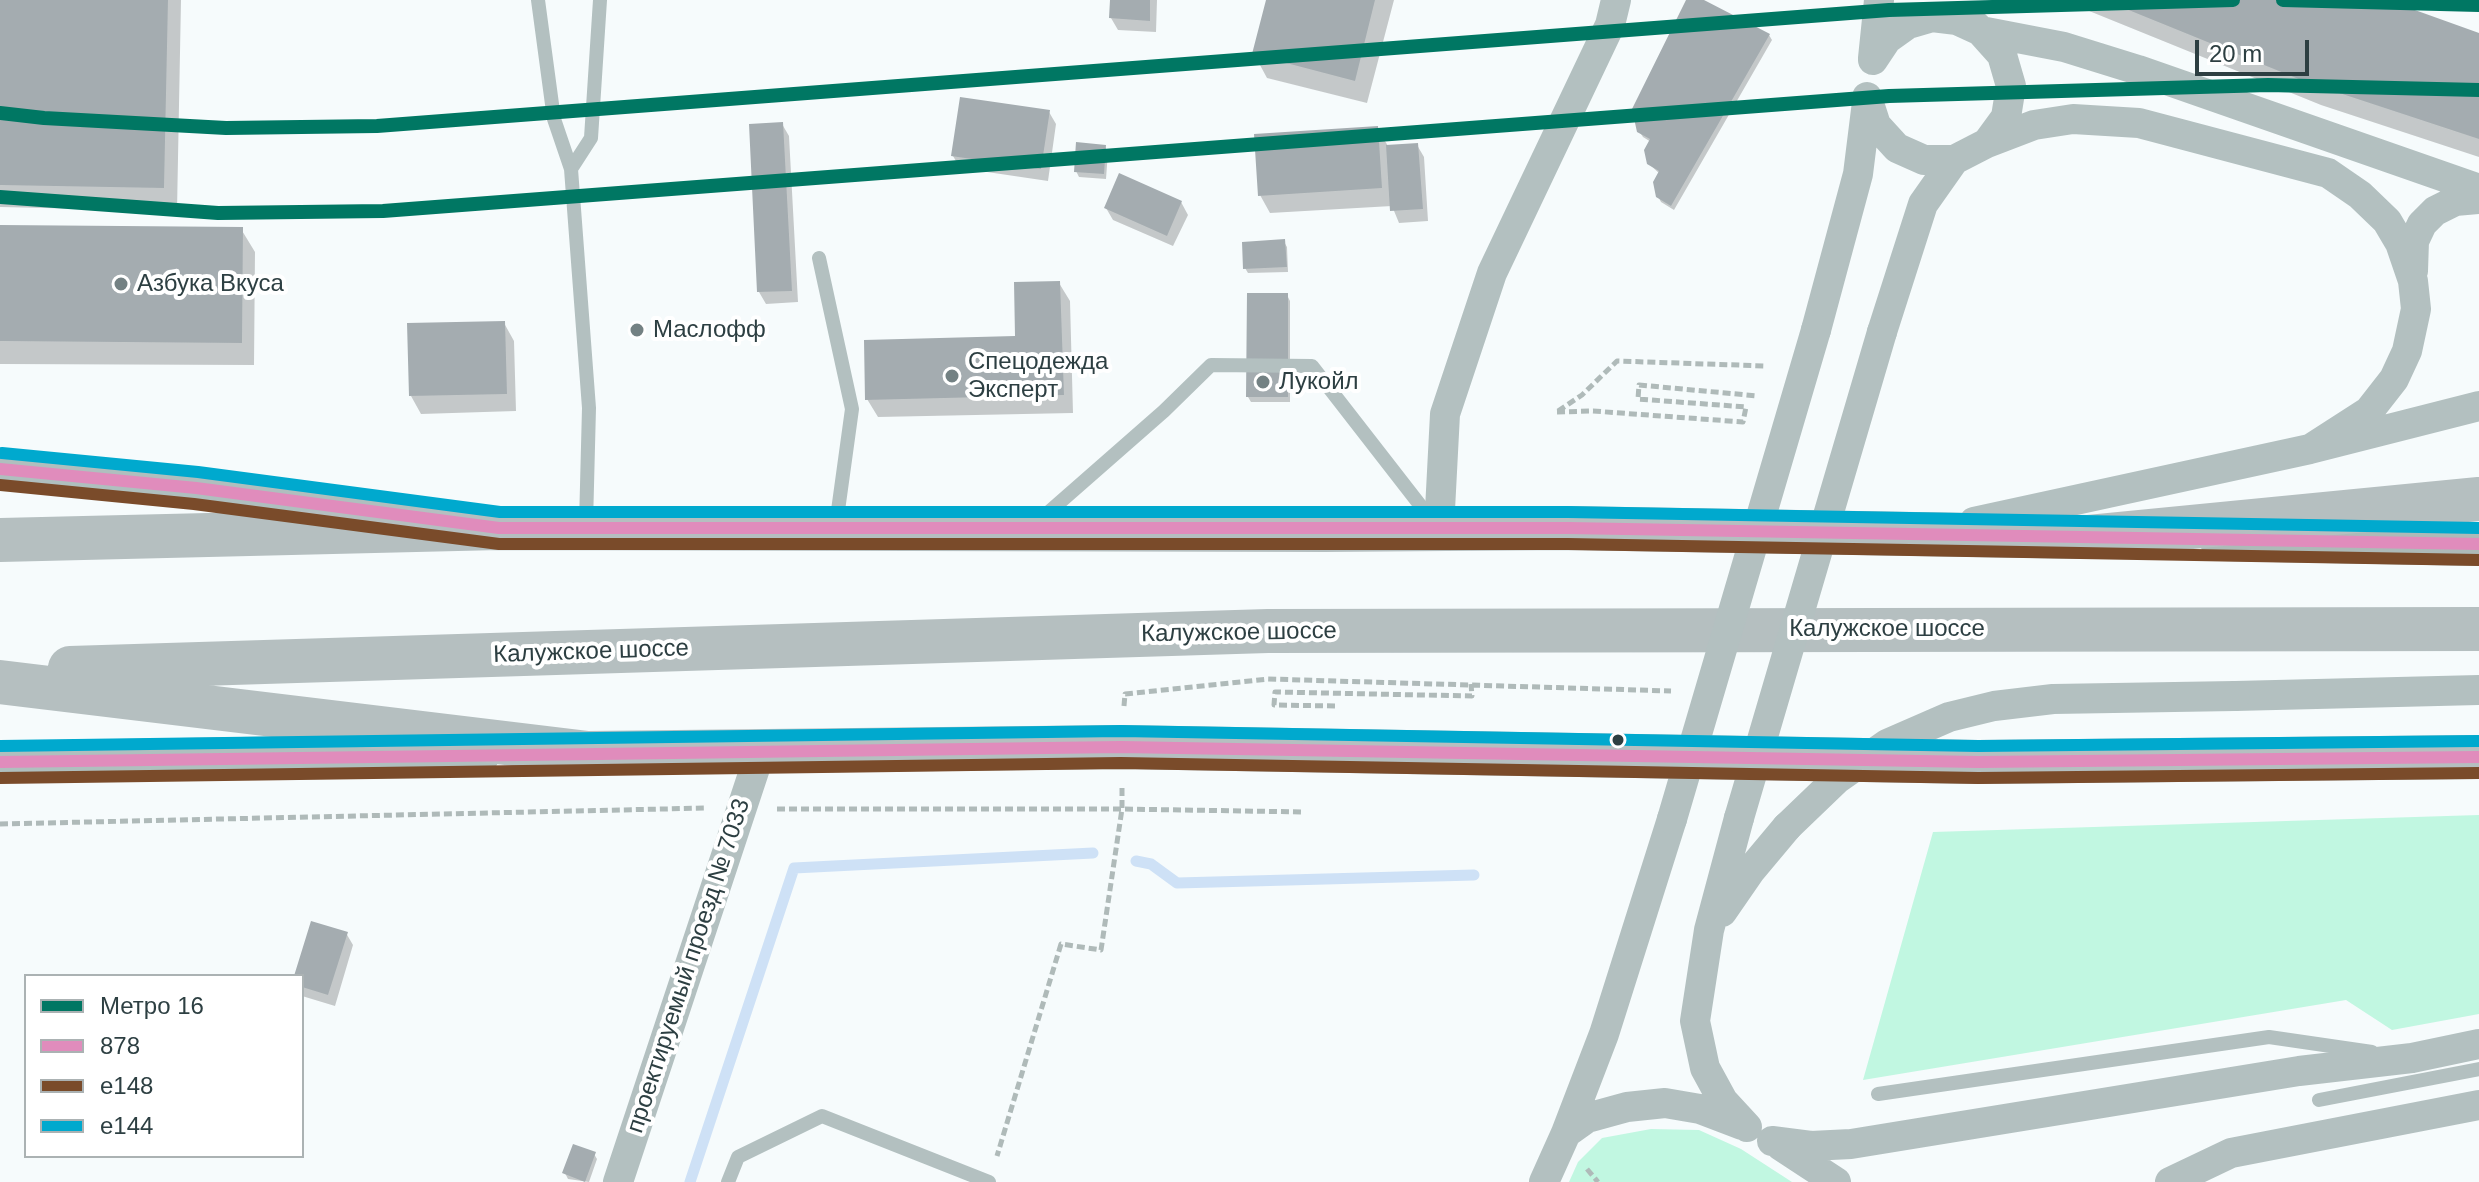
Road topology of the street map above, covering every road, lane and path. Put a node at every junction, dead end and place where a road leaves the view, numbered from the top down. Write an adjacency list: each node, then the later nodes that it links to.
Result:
1 (538, 0): 11 (lane)
2 (600, 0): 11 (lane)
3 (1616, 0): 26 (street)
4 (1879, 0): 7 (street)
5 (1948, 0): 6 (street)
6 (1981, 31): 7 (street); 9 (street); 12 (street)
7 (1873, 60): 8 (street)
8 (1867, 97): 10 (street); 52 (street, bridge)
9 (1987, 143): 10 (street); 15 (street)
10 (1954, 160): 45 (street, bridge)
11 (571, 169): 23 (lane)
12 (2479, 189)
13 (2479, 199): 15 (street)
14 (819, 258): 24 (lane)
15 (2413, 281): 19 (street)
16 (1766, 366): 17 (path)
17 (1758, 396)
18 (2479, 406): 19 (street)
19 (2310, 449): 27 (street)
20 (0, 469): 22 (main road)
21 (2479, 499): 28 (highway)
22 (499, 528): 23 (highway); 29 (highway)
23 (586, 528): 24 (highway)
24 (836, 529): 25 (highway)
25 (1030, 529): 26 (highway); 26 (lane)
26 (1439, 529): 27 (highway)
27 (1920, 534): 28 (highway)
28 (2089, 537): 30 (main road)
29 (0, 540)
30 (2479, 544)
31 (2479, 629): 32 (highway, Калужское шоссе)
32 (0, 671)
33 (0, 682): 40 (highway)
34 (1471, 684): 38 (path)
35 (1486, 685): 37 (path)
36 (2479, 690): 45 (street, bridge)
37 (1671, 691)
38 (1337, 706)
39 (761, 750): 40 (highway); 41 (highway); 43 (street, проектируемый проезд № 7033)
40 (588, 753): 42 (main road)
41 (2479, 757)
42 (0, 762)
43 (742, 809): 44 (path); 54 (path); 55 (street, проектируемый проезд № 7033)
44 (0, 824)
45 (1709, 930): 53 (street)
46 (2479, 1044): 47 (street)
47 (2412, 1058): 49 (lane); 53 (street)
48 (2479, 1069): 50 (lane)
49 (1878, 1094)
50 (2319, 1100)
51 (2479, 1105): 60 (street)
52 (1566, 1133): 53 (street); 58 (street)
53 (1760, 1134): 59 (street)
54 (994, 1167)
55 (618, 1182)
56 (728, 1182): 57 (lane)
57 (989, 1182)
58 (1544, 1182)
59 (1836, 1182)
60 (2170, 1182)

